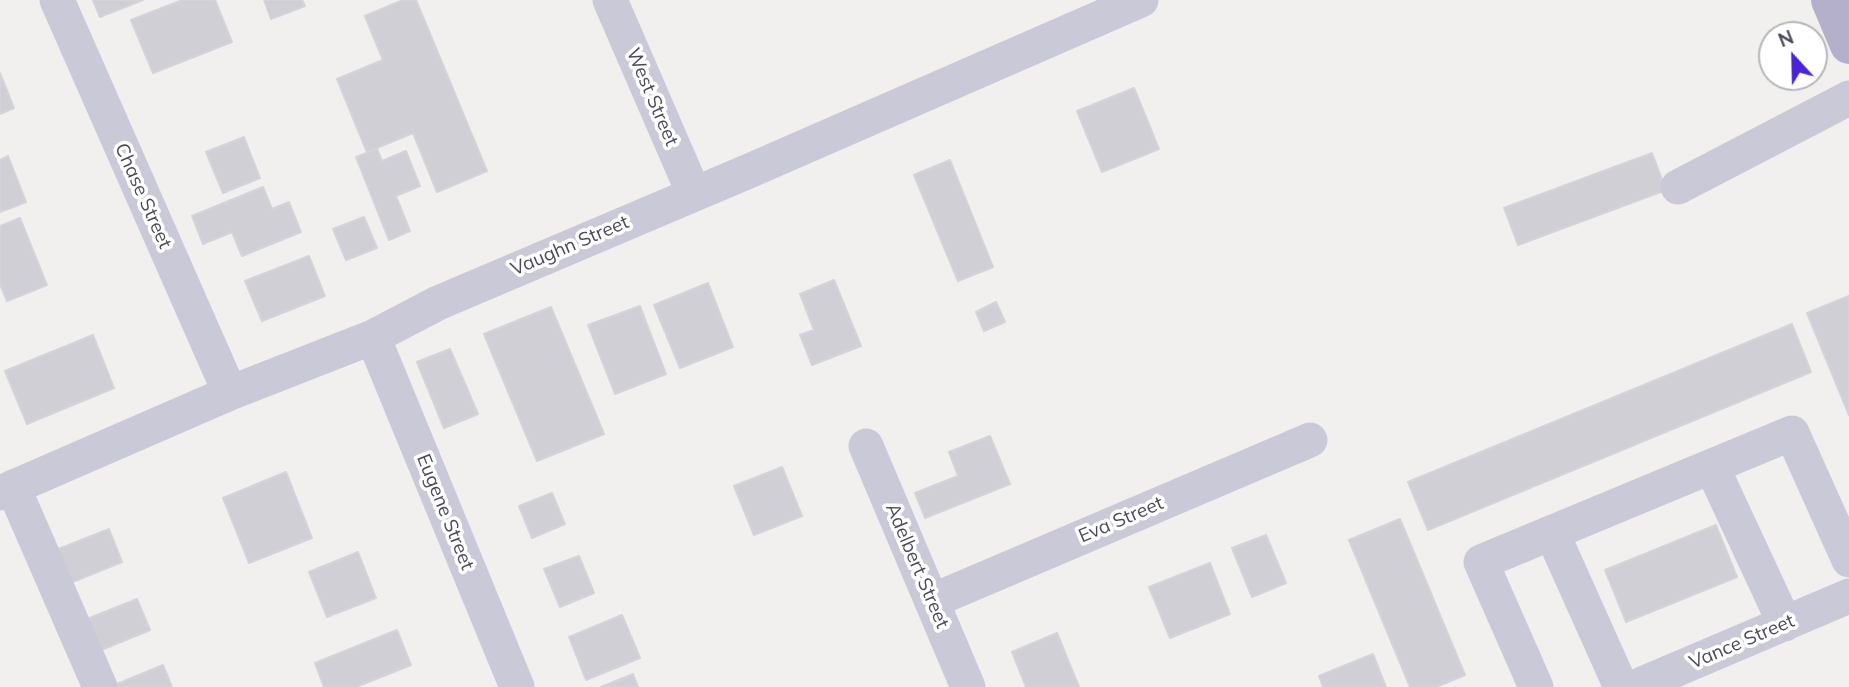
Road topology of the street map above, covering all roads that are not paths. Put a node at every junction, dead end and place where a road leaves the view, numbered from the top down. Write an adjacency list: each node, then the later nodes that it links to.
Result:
1 (57, 0): 10 (street, Chase Street)
2 (610, 0): 8 (street, West Street)
3 (1141, 0): 8 (street, Vaughn Street)
4 (1830, 0): 5 (main road)
5 (1849, 45)
6 (1849, 98): 7 (street)
7 (1678, 187)
8 (694, 194): 9 (street, Vaughn Street)
9 (373, 337): 10 (street, Vaughn Street); 21 (street, Eugene Street)
10 (230, 393): 14 (street, Vaughn Street)
11 (1310, 440): 18 (street, Eva Street)
12 (866, 446): 18 (street, Adelbert Street)
13 (1712, 467): 15 (street); 16 (street); 19 (street)
14 (7, 490): 20 (street)
15 (1552, 533): 23 (street); 24 (street)
16 (1849, 560)
17 (1849, 596): 19 (street, Vance Street)
18 (932, 601): 22 (street, Adelbert Street)
19 (1785, 624): 25 (street, Vance Street)
20 (100, 687)
21 (517, 687)
22 (968, 687)
23 (1536, 687)
24 (1621, 687)
25 (1635, 687)

